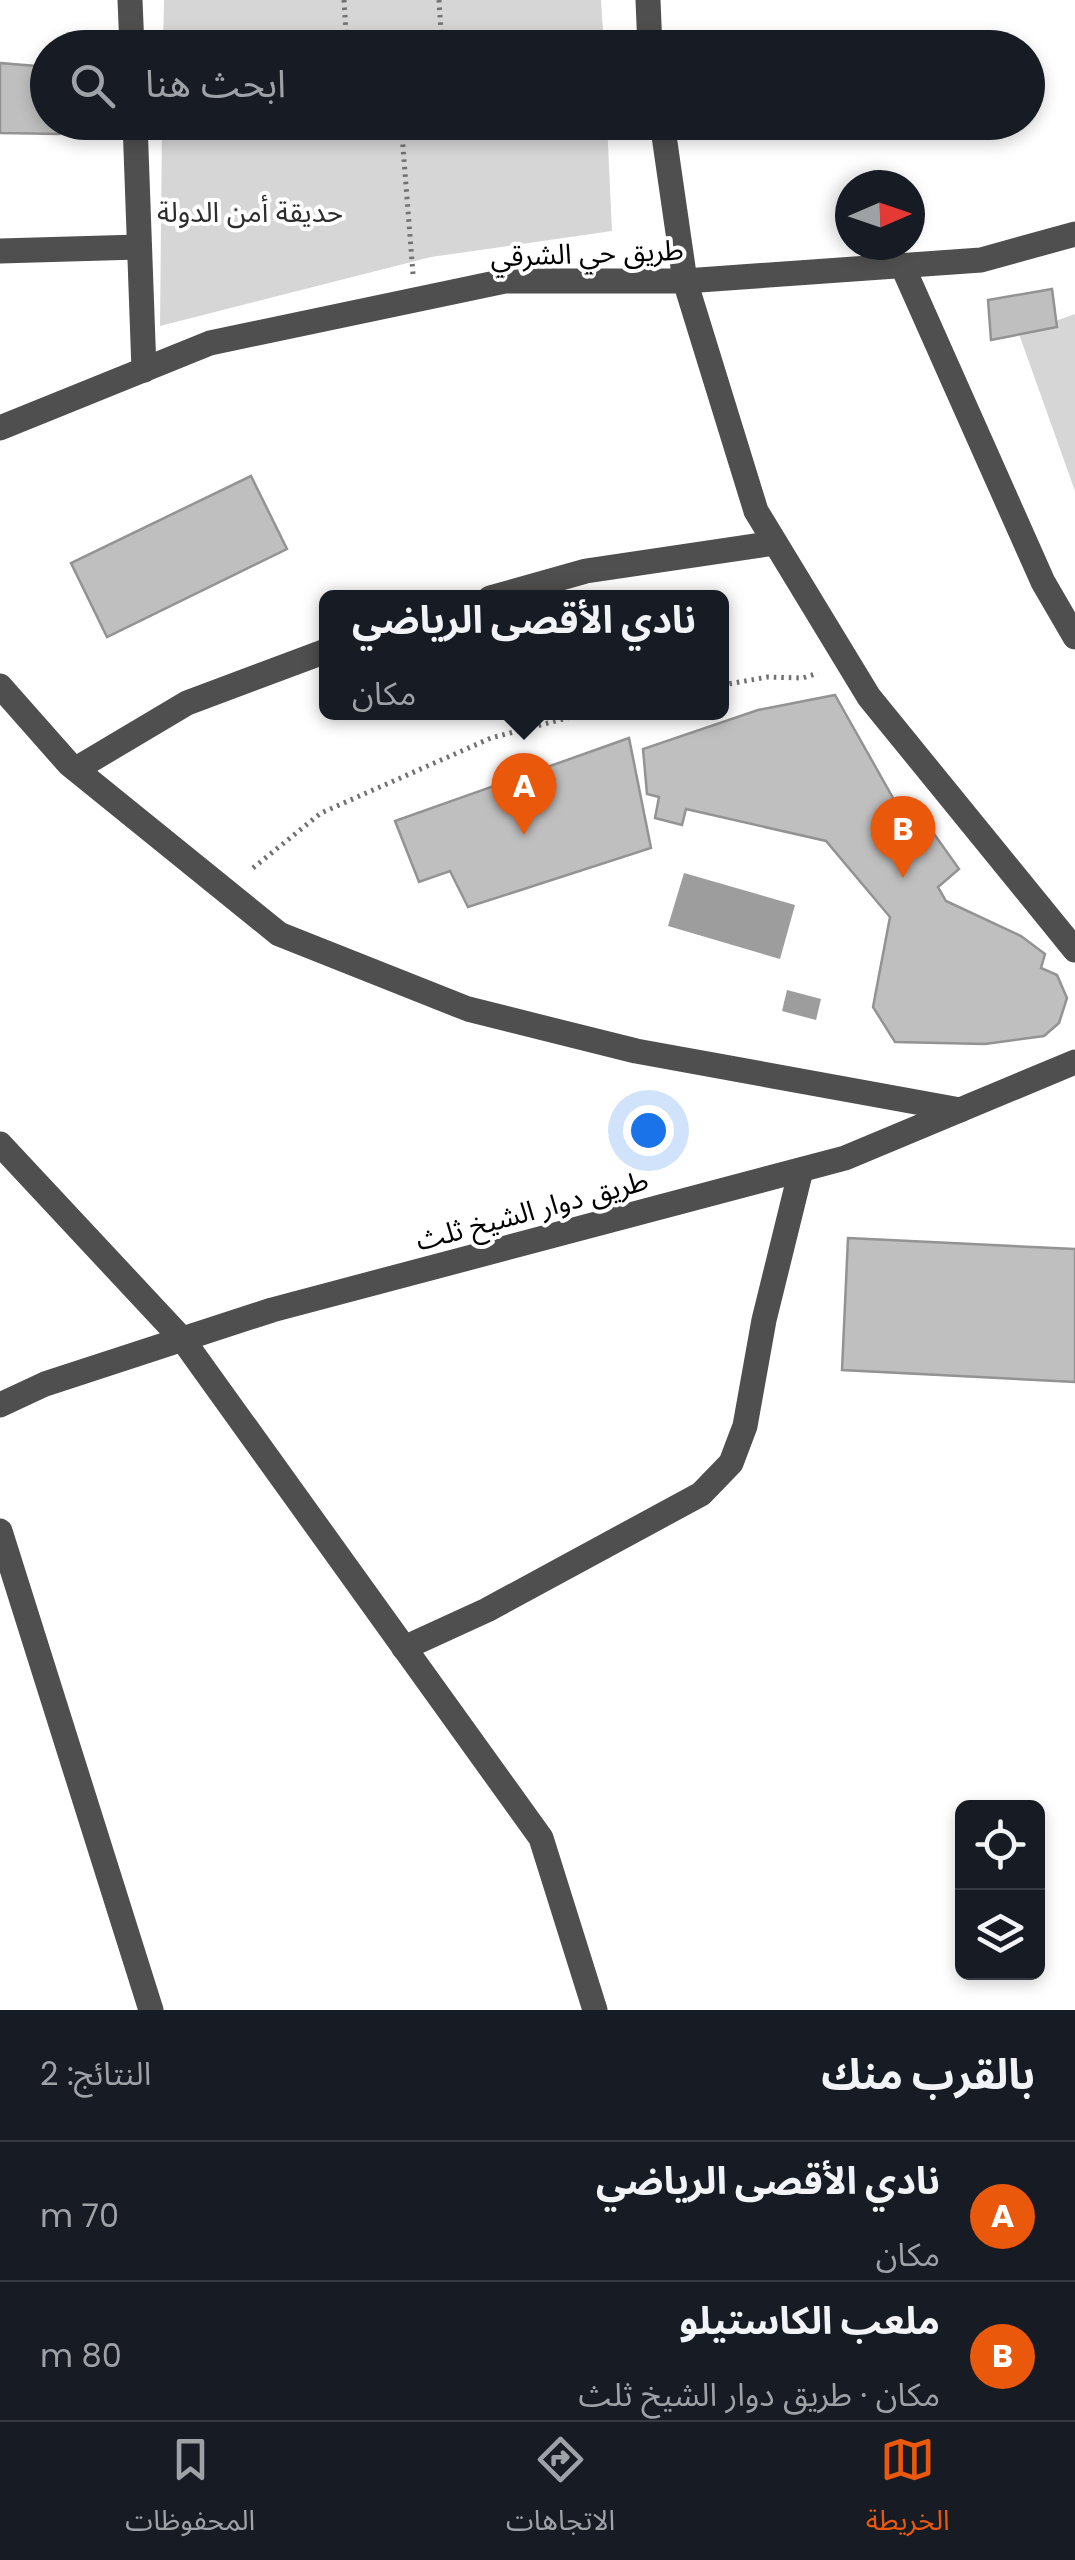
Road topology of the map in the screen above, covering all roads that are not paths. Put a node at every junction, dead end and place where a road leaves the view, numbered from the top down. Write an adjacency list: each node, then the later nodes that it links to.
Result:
1 (130, 0): 3 (street)
2 (648, 0): 4 (street)
3 (131, 30)
4 (649, 30)
5 (136, 140): 8 (street)
6 (665, 140): 11 (street)
7 (1075, 234): 10 (street, طريق حي الشرقي)
8 (139, 247): 9 (street); 12 (street)
9 (0, 251)
10 (902, 265): 11 (street, طريق حي الشرقي); 16 (street)
11 (685, 281): 12 (street, طريق حي الشرقي); 14 (street)
12 (144, 370): 13 (street, طريق حي الشرقي)
13 (0, 428)
14 (776, 543): 15 (street); 20 (street)
15 (518, 590)
16 (1075, 637)
17 (319, 653): 19 (street)
18 (0, 686): 19 (street)
19 (76, 770): 22 (street)
20 (1075, 950)
21 (1075, 1062): 22 (street, طريق دوار الشيخ ثلث)
22 (960, 1110): 24 (street, طريق دوار الشيخ ثلث)
23 (0, 1144): 25 (street)
24 (802, 1170): 25 (street, طريق دوار الشيخ ثلث); 28 (street)
25 (183, 1340): 26 (street, طريق دوار الشيخ ثلث); 28 (street)
26 (0, 1405)
27 (0, 1531): 29 (street)
28 (404, 1648): 30 (street)
29 (151, 2010)
30 (595, 2010)

